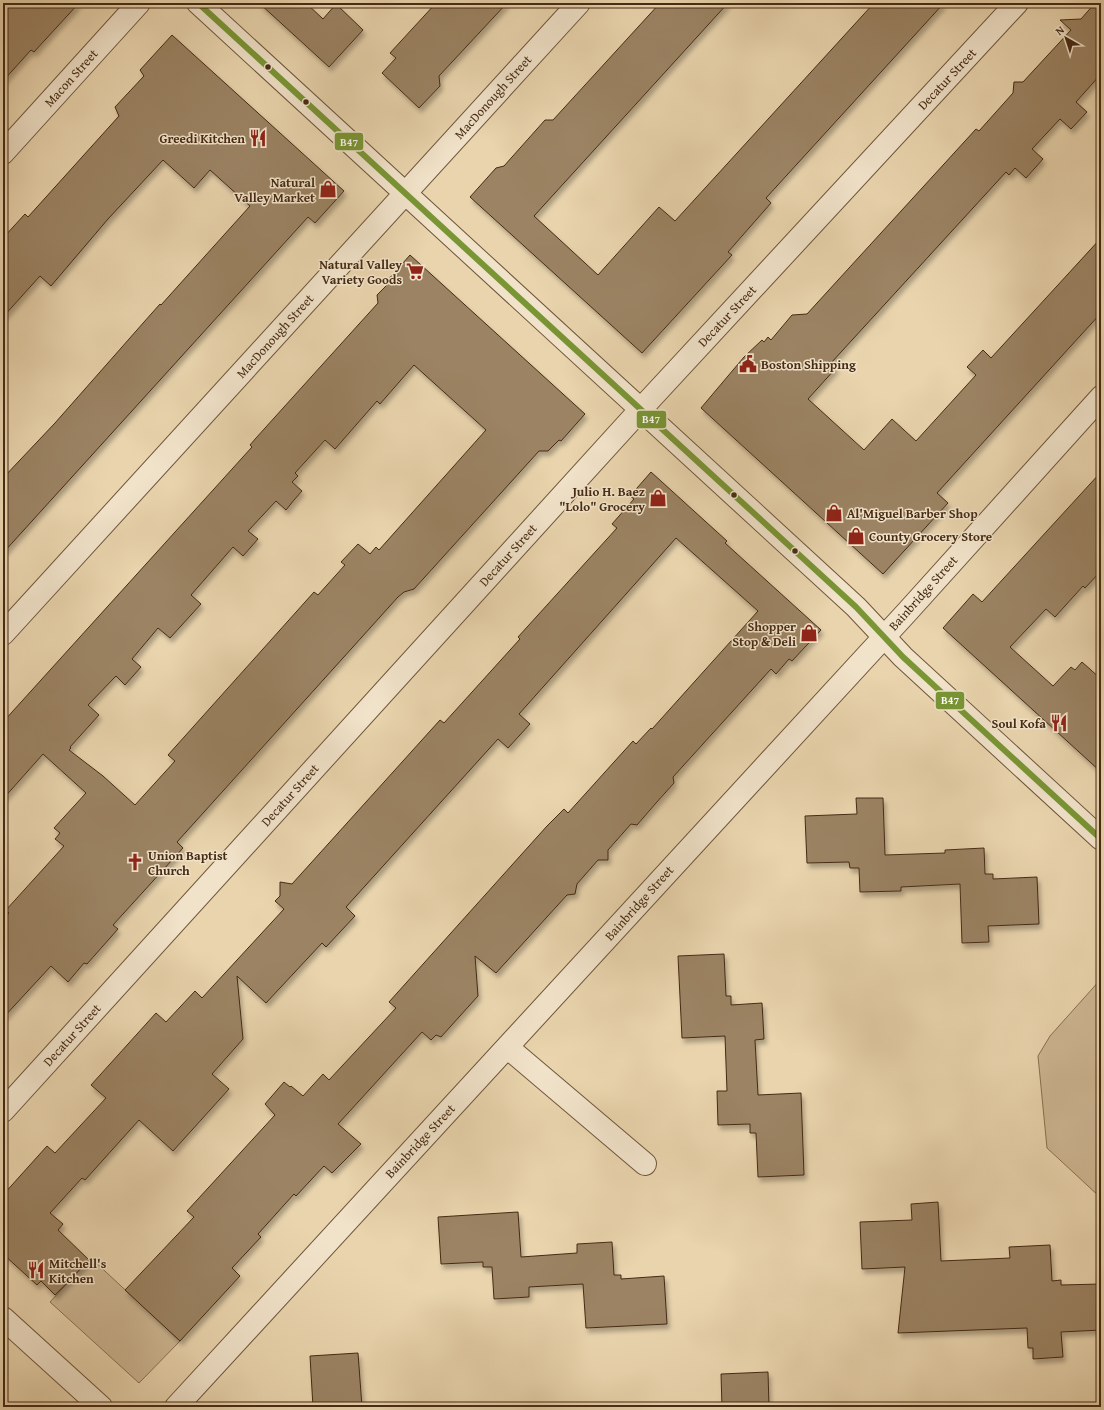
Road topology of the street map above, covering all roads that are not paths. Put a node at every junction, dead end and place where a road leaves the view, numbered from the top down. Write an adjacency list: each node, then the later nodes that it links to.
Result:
1 (139, 3): 5 (street, Macon Street)
2 (198, 3): 6 (street)
3 (579, 3): 6 (street, MacDonough Street)
4 (1017, 3): 8 (street, Decatur Street)
5 (3, 153)
6 (405, 193): 8 (street); 9 (street, MacDonough Street)
7 (1101, 397): 10 (street, Bainbridge Street)
8 (641, 409): 10 (street); 13 (street, Decatur Street)
9 (3, 634)
10 (884, 636): 11 (street); 12 (street, Bainbridge Street)
11 (1101, 839)
12 (507, 1047): 14 (street); 17 (street, Bainbridge Street)
13 (3, 1111)
14 (645, 1164)
15 (3, 1318): 16 (street)
16 (101, 1407)
17 (176, 1407)

